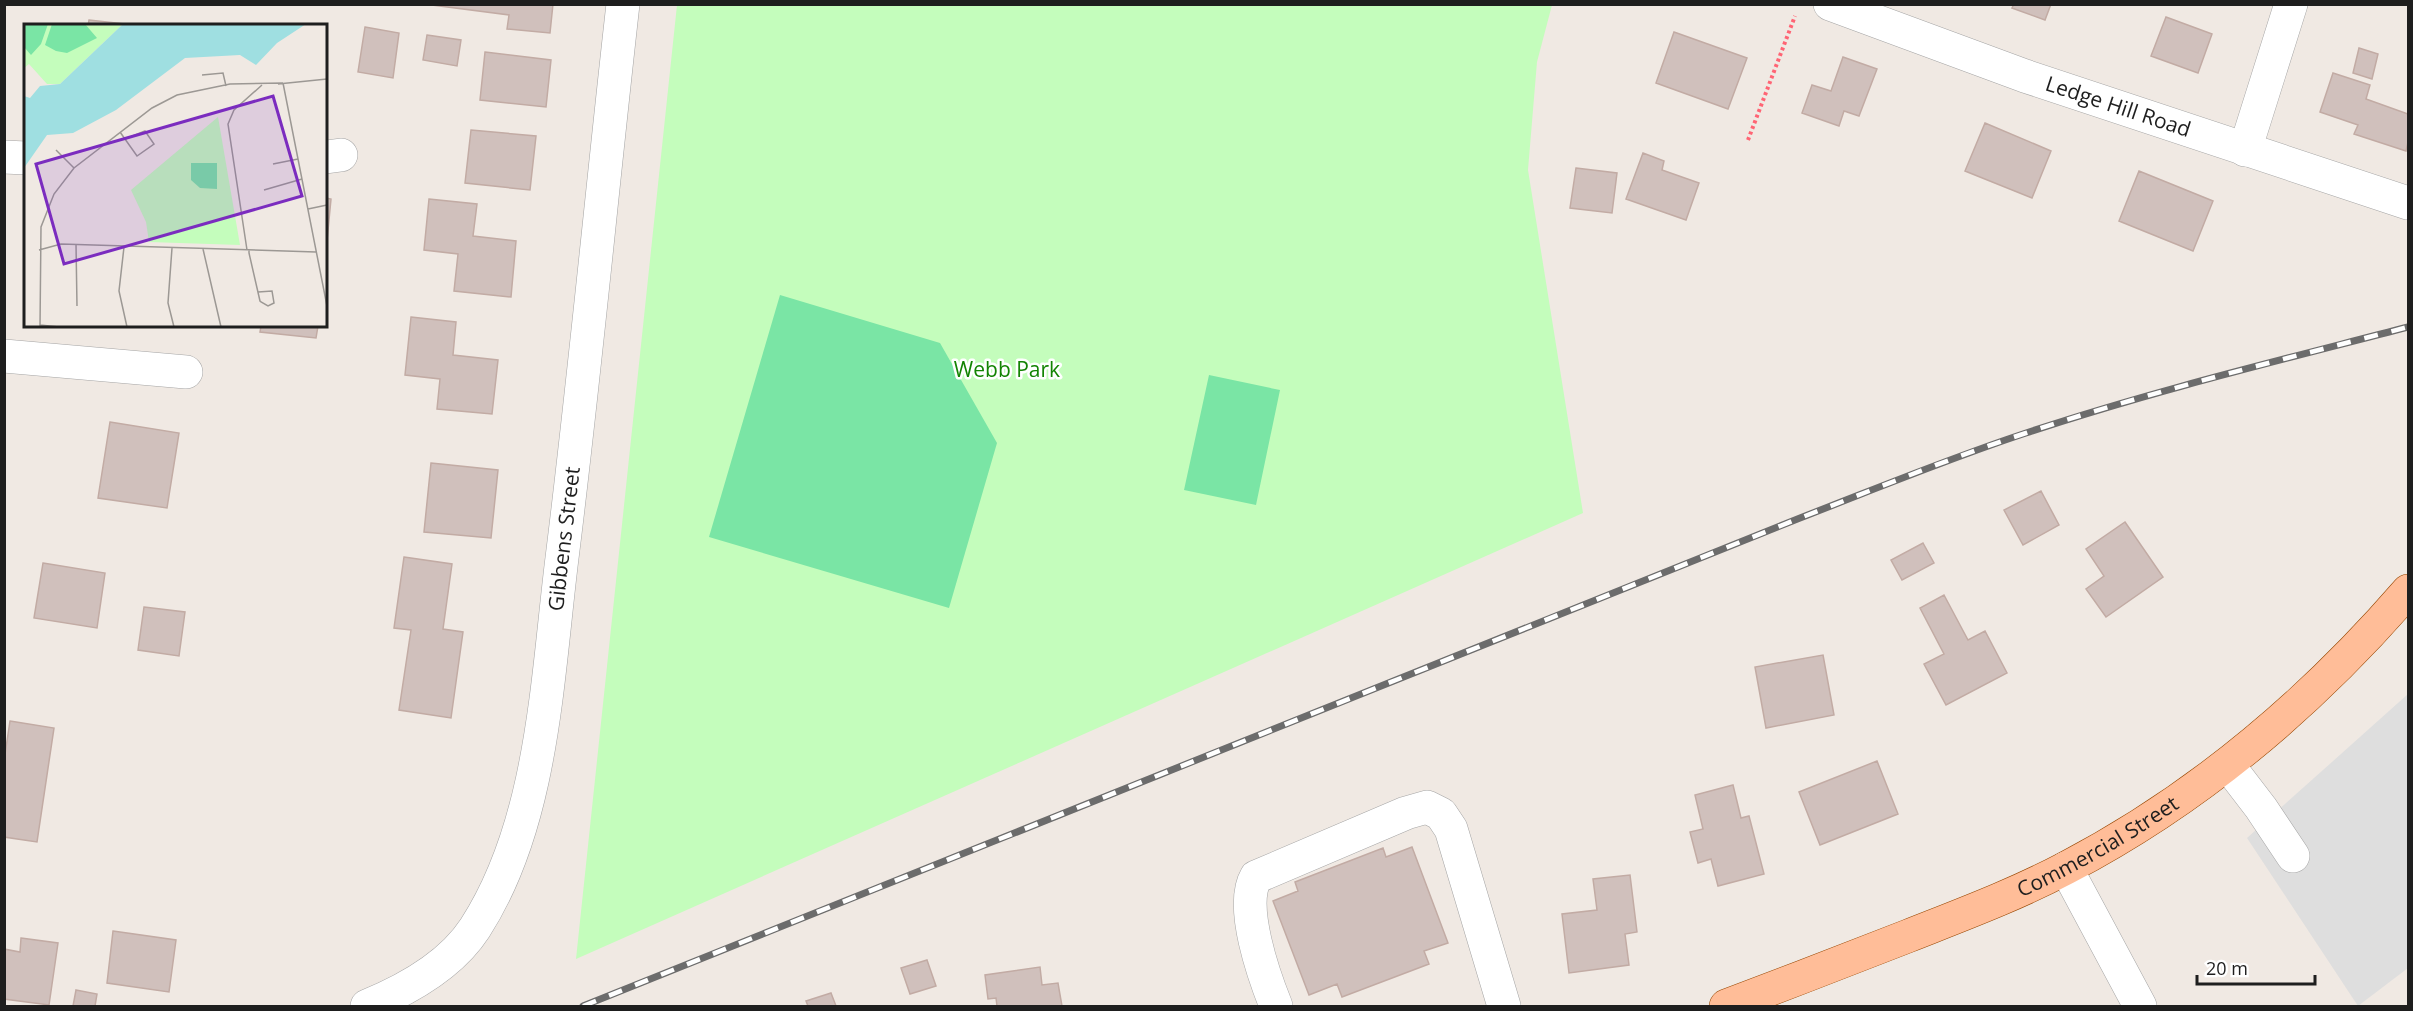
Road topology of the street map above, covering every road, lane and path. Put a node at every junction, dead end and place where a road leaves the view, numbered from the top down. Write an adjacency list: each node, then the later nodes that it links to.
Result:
1 (623, 4): 16 (street, Gibbens Street)
2 (1830, 4): 6 (street, Ledge Hill Road)
3 (2291, 4): 6 (street)
4 (1797, 14): 5 (path)
5 (1748, 140)
6 (2246, 150): 9 (street, Ledge Hill Road)
7 (4, 157): 8 (street)
8 (24, 158)
9 (2409, 203)
10 (4, 356): 11 (street)
11 (186, 372)
12 (2409, 591): 13 (main road, Commercial Street)
13 (2228, 765): 14 (street); 15 (main road, Commercial Street)
14 (2293, 856)
15 (2066, 868): 19 (main road, Commercial Street); 20 (street)
16 (367, 1006)
17 (1276, 1006): 18 (street)
18 (1504, 1006)
19 (1726, 1006)
20 (2140, 1006)

